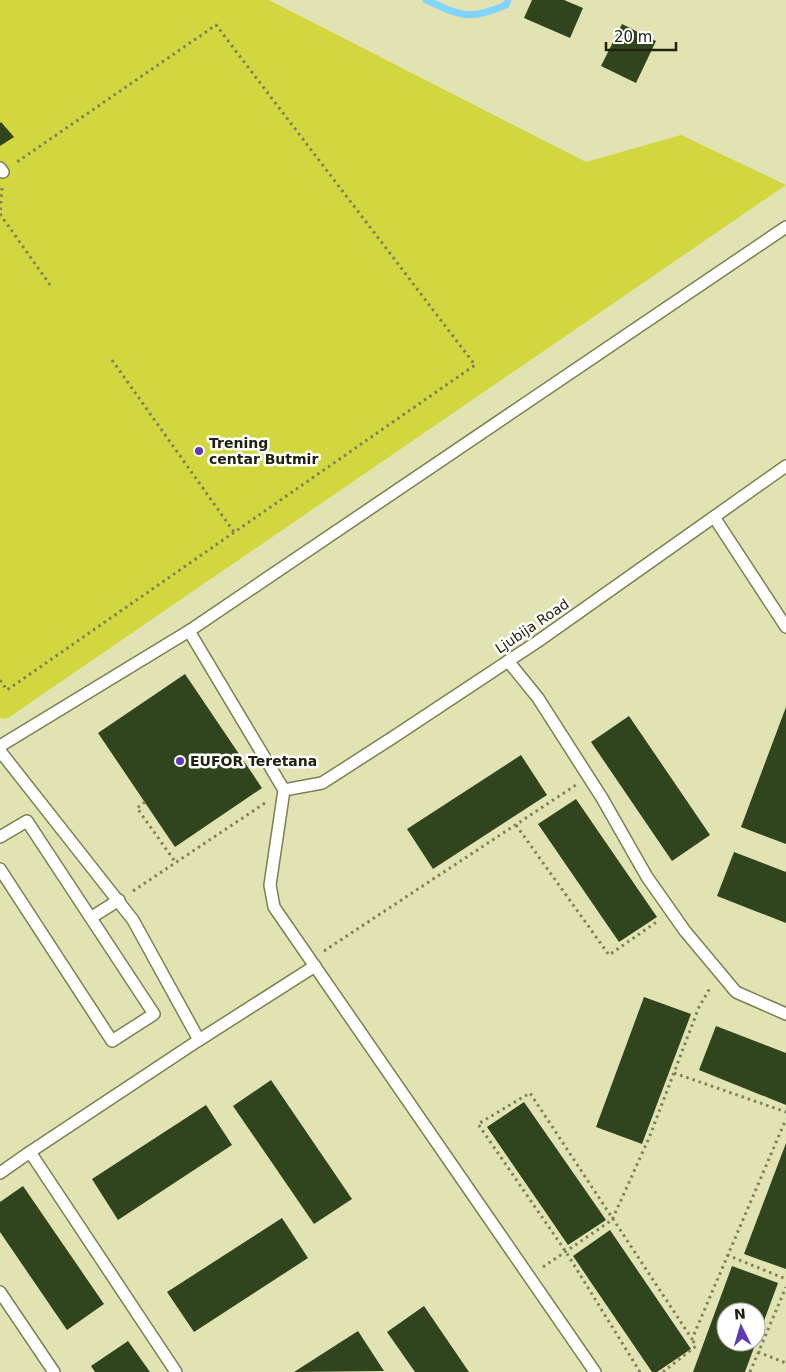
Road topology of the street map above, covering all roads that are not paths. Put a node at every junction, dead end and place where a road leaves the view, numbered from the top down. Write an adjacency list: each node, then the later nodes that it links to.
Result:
1 (786, 226): 5 (lane)
2 (786, 466): 3 (lane, Ljubija Road)
3 (714, 517): 4 (lane); 6 (lane, Ljubija Road)
4 (786, 627)
5 (189, 631): 7 (lane); 9 (lane)
6 (508, 661): 9 (lane, Ljubija Road); 15 (lane)
7 (0, 746)
8 (0, 751): 12 (lane)
9 (284, 790): 14 (lane)
10 (0, 837): 13 (lane)
11 (0, 868): 13 (lane)
12 (119, 900): 13 (lane); 16 (lane)
13 (92, 917)
14 (313, 963): 16 (lane); 22 (lane)
15 (786, 1014)
16 (199, 1040): 17 (lane)
17 (30, 1152): 18 (lane); 21 (lane)
18 (0, 1173)
19 (0, 1292): 20 (lane)
20 (54, 1372)
21 (176, 1372)
22 (595, 1372)

